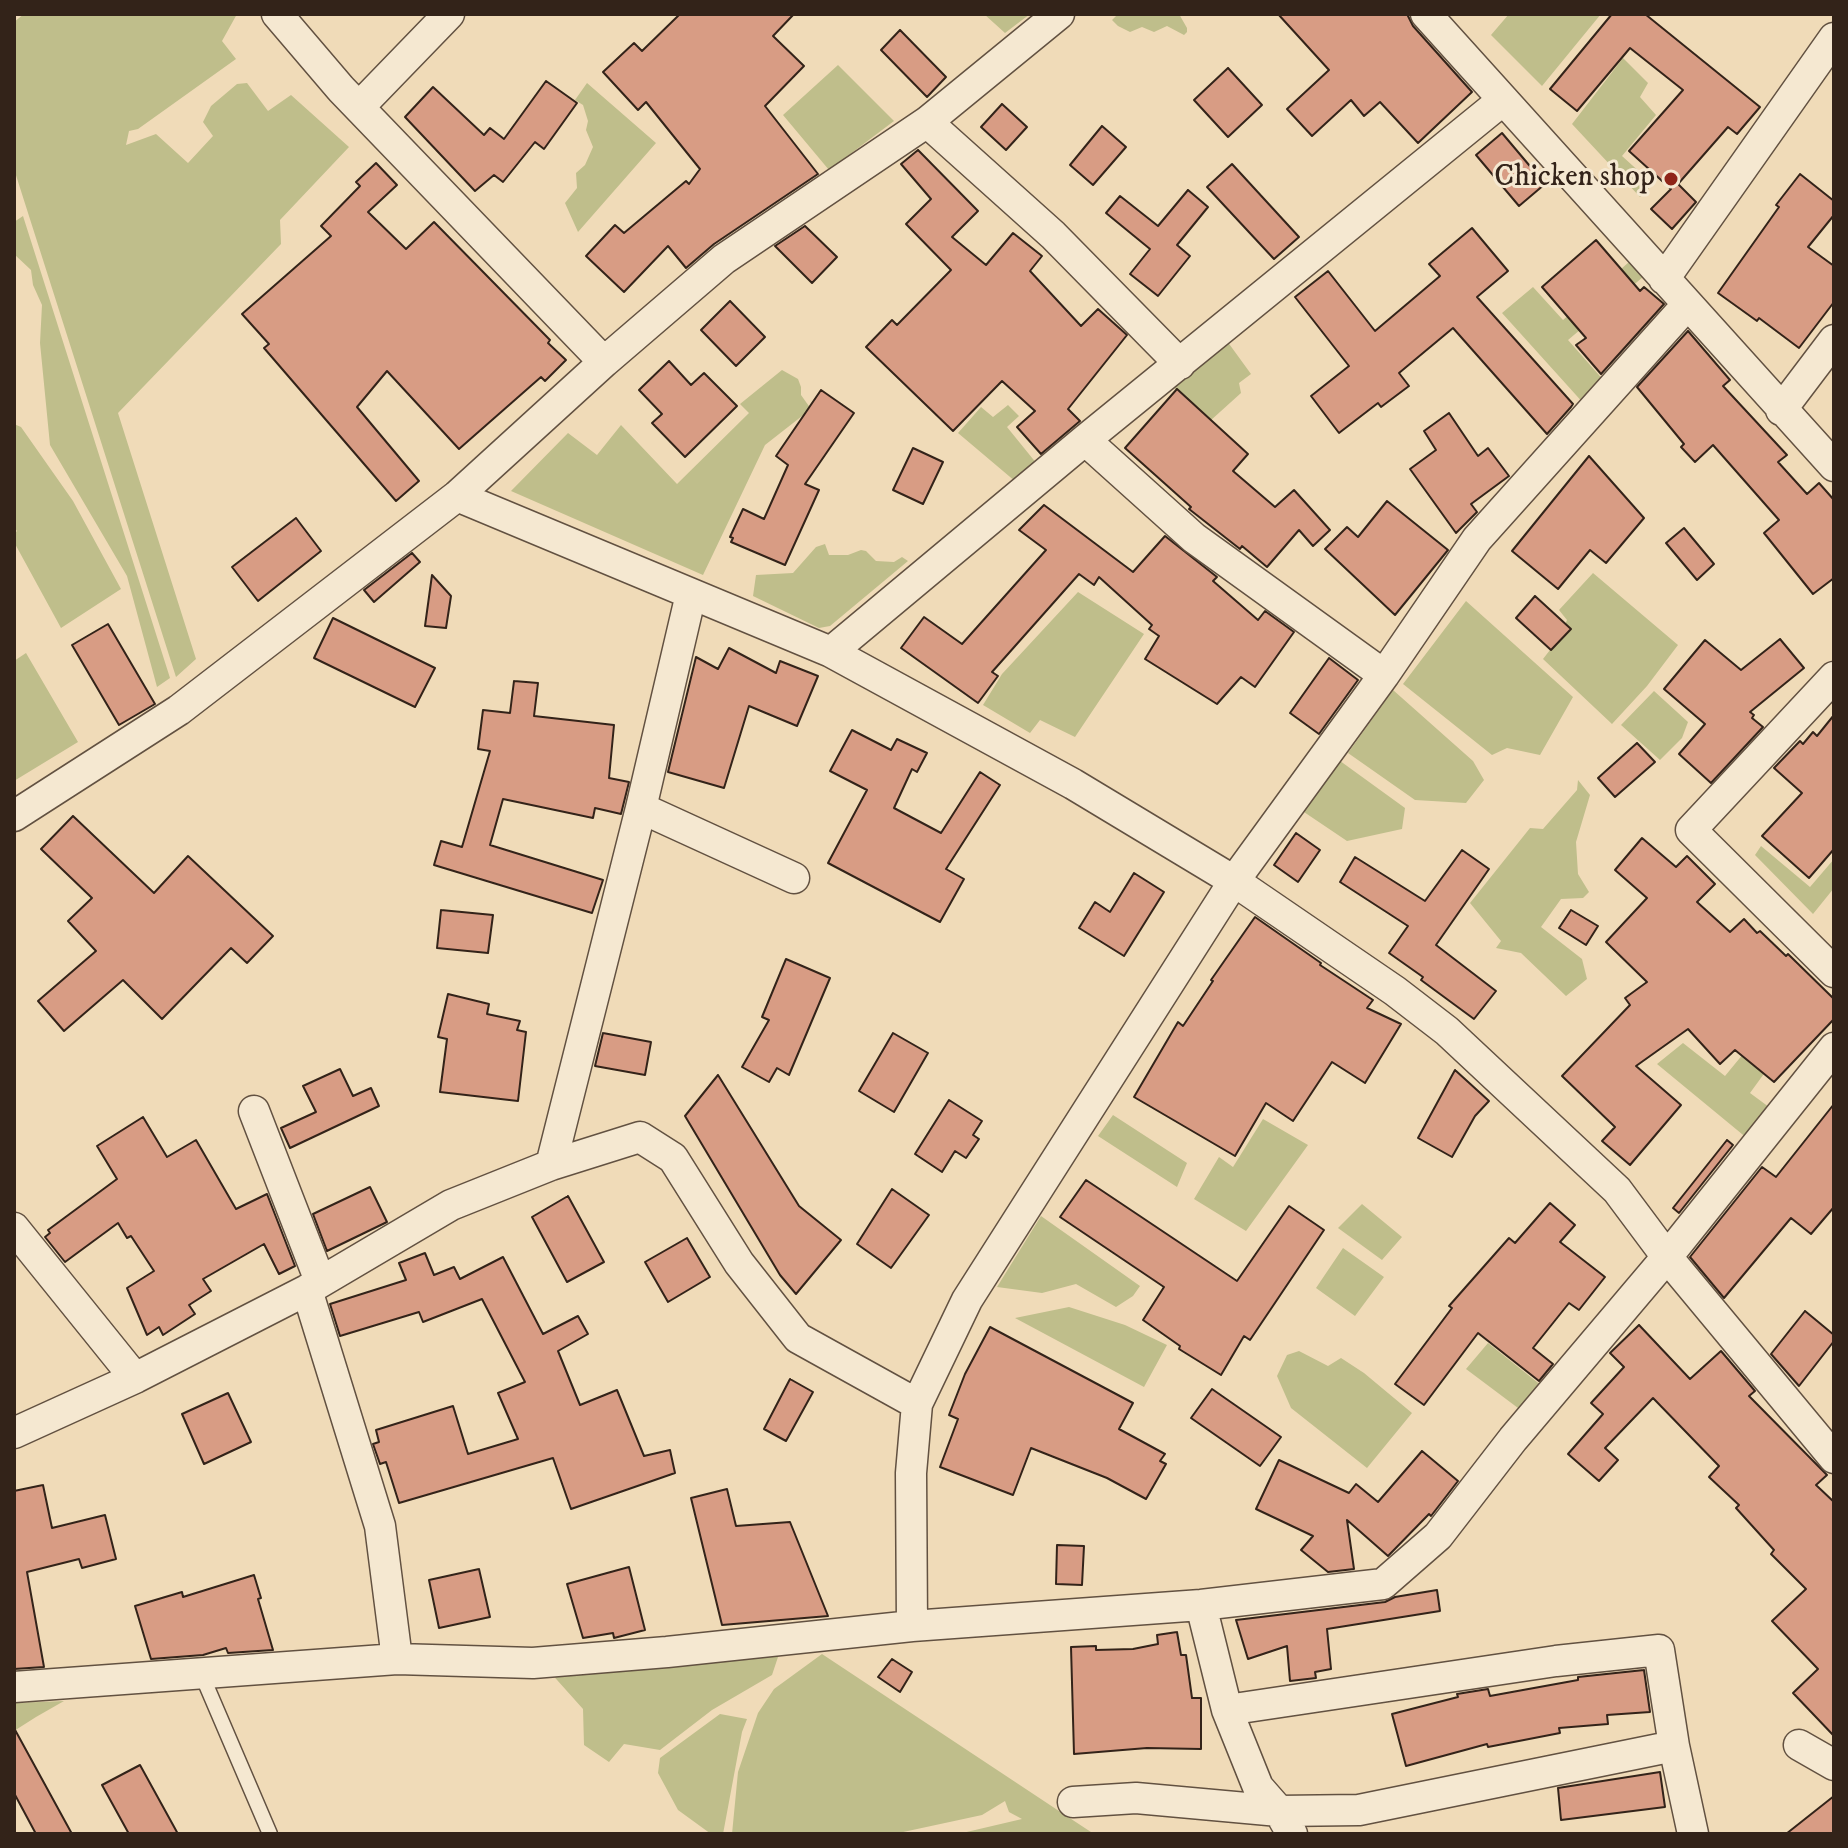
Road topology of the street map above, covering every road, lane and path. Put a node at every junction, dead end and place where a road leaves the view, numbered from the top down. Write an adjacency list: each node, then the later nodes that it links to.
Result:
1 (277, 14): 7 (street)
2 (449, 14): 7 (street)
3 (1059, 14): 8 (street)
4 (1444, 21): 6 (street)
5 (1834, 38): 9 (street)
6 (1503, 100): 9 (street); 13 (street)
7 (359, 107): 12 (street)
8 (927, 122): 12 (street); 13 (street)
9 (1664, 279): 10 (street)
10 (1687, 305): 14 (street); 20 (street)
11 (1834, 340): 14 (street)
12 (604, 362): 17 (street)
13 (1180, 364): 15 (street)
14 (1781, 410): 16 (street)
15 (1085, 440): 19 (street); 20 (street)
16 (1834, 466)
17 (457, 496): 18 (street); 23 (street)
18 (691, 594): 19 (street); 22 (street)
19 (831, 652): 25 (street)
20 (1384, 675): 25 (street)
21 (1834, 677): 26 (street)
22 (641, 808): 24 (street); 29 (street)
23 (14, 816)
24 (794, 878)
25 (1234, 881): 31 (street); 34 (street)
26 (1834, 972)
27 (1834, 1048): 31 (street)
28 (254, 1111): 32 (street)
29 (551, 1165): 32 (street); 34 (street)
30 (14, 1228): 33 (street)
31 (1667, 1257): 36 (street); 37 (street)
32 (314, 1285): 33 (street); 39 (street)
33 (135, 1378): 35 (street)
34 (917, 1404): 38 (street)
35 (14, 1433)
36 (1834, 1458)
37 (1201, 1605): 38 (street); 42 (street)
38 (912, 1626): 39 (street)
39 (397, 1659): 40 (street)
40 (201, 1673): 41 (street); 48 (lane)
41 (14, 1687)
42 (1227, 1710): 44 (street); 47 (street)
43 (1799, 1745): 45 (street)
44 (1674, 1746): 47 (street); 49 (street)
45 (1834, 1765)
46 (1073, 1802): 47 (street)
47 (1285, 1822)
48 (270, 1834)
49 (1693, 1834)

